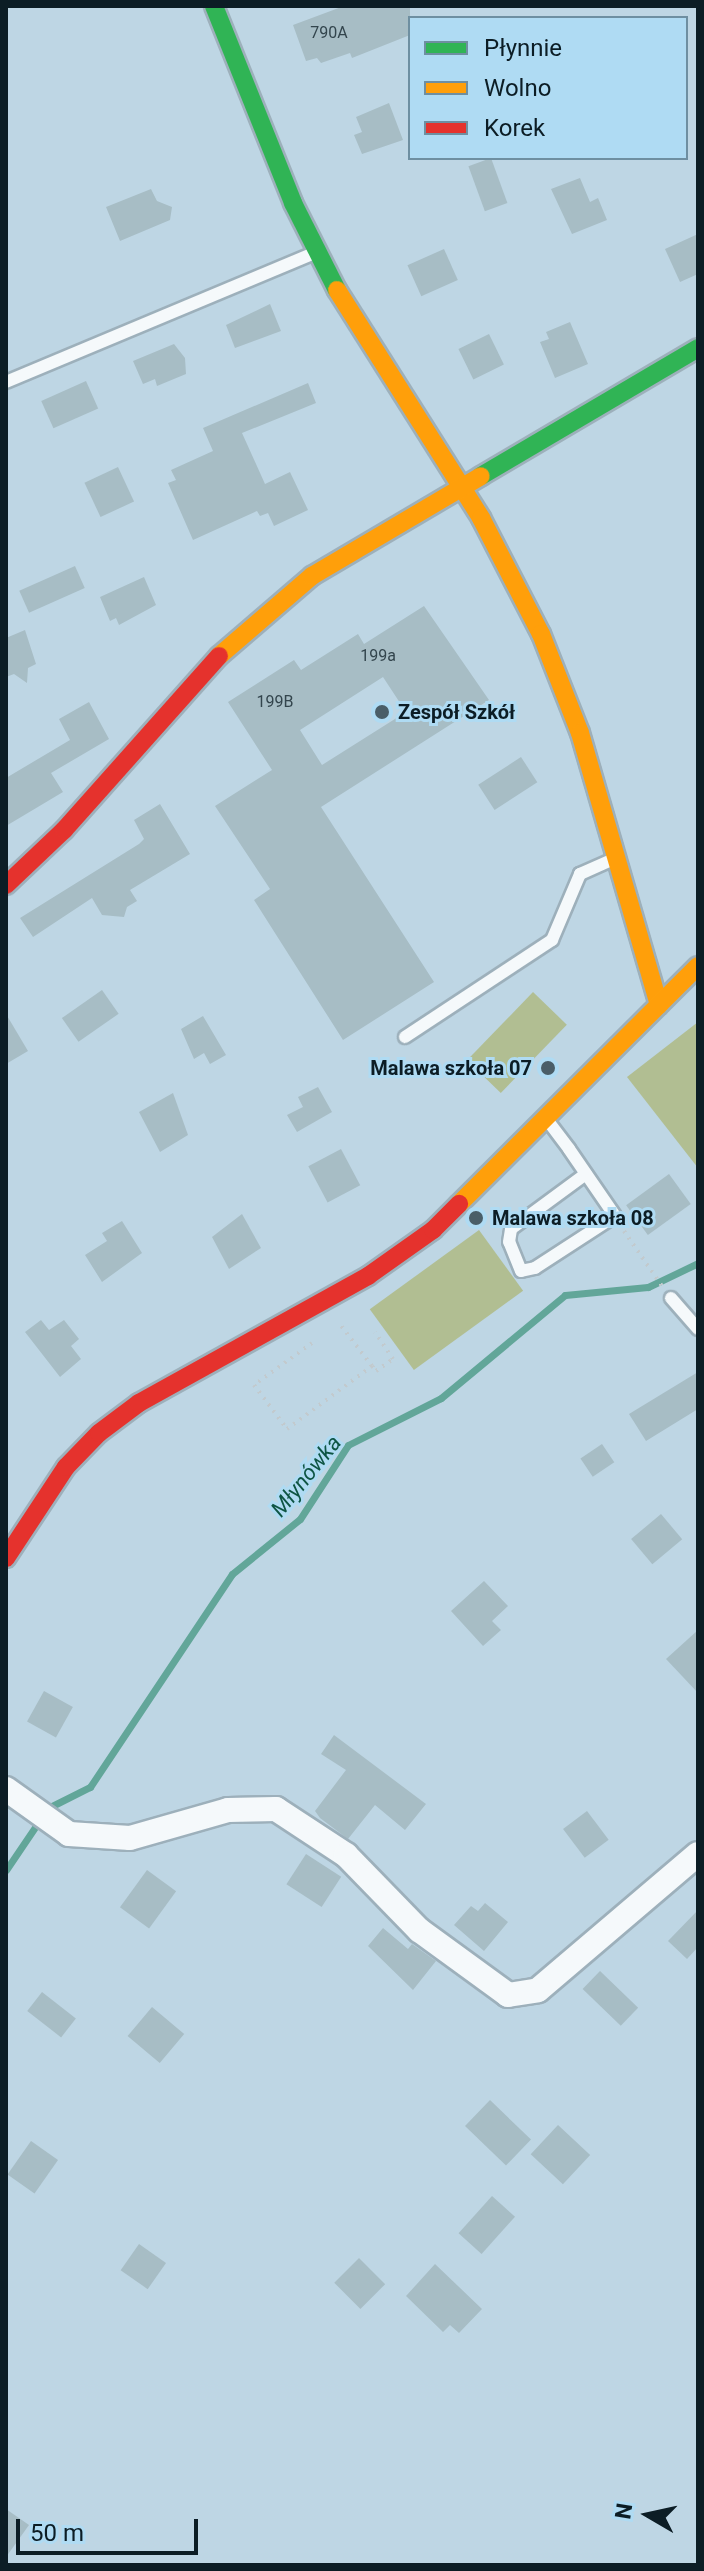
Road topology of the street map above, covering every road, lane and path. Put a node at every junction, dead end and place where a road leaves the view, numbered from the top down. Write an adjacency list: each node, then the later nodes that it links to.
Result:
1 (214, 6): 2 (street)
2 (318, 252): 4 (lane); 5 (street)
3 (698, 348): 5 (street)
4 (6, 382)
5 (463, 489): 6 (street); 7 (street)
6 (616, 858): 9 (street); 10 (lane)
7 (6, 885)
8 (698, 966): 9 (street)
9 (659, 1005): 11 (street)
10 (405, 1037)
11 (544, 1116): 12 (lane); 16 (street)
12 (586, 1174): 13 (lane); 13 (lane)
13 (615, 1216): 14 (path)
14 (651, 1272)
15 (671, 1298): 18 (lane)
16 (323, 1302): 17 (path); 23 (street)
17 (339, 1323): 19 (path); 22 (path)
18 (698, 1329)
19 (327, 1332)
20 (375, 1332): 22 (path)
21 (315, 1341): 22 (path)
22 (372, 1366)
23 (6, 1558)
24 (6, 1789): 25 (street)
25 (698, 1854)

